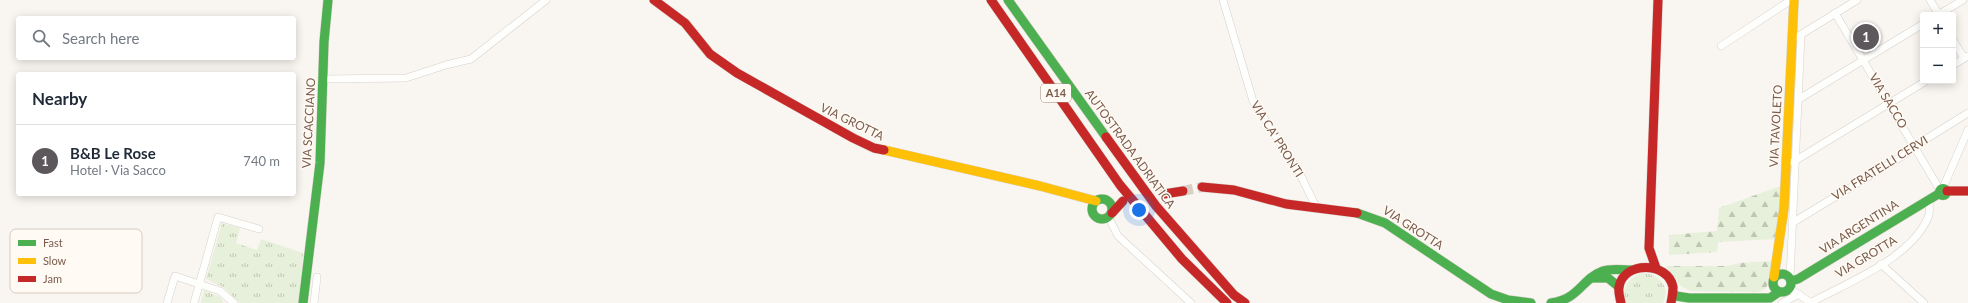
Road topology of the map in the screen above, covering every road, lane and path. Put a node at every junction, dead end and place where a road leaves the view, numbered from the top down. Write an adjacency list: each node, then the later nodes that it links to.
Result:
1 (328, 0): 24 (main road, VIA SCACCIANO)
2 (546, 0): 24 (street)
3 (654, 0): 39 (main road, VIA GROTTA)
4 (991, 0): 68 (main road, A14)
5 (1008, 0): 69 (main road, AUTOSTRADA ADRIATICA / A14)
6 (1223, 0): 40 (street, VIA CA' PRONTI)
7 (1658, 0): 44 (main road)
8 (1791, 0): 20 (street)
9 (1794, 0): 18 (main road, VIA TAVOLETO)
10 (1856, 0): 15 (street)
11 (1930, 0): 13 (street)
12 (1963, 0): 14 (street)
13 (1936, 12)
14 (1943, 12)
15 (1835, 13): 17 (street); 22 (street, VIA SACCO)
16 (1920, 26): 22 (street)
17 (1801, 35): 18 (street); 26 (street, VIA TAVOLETO)
18 (1792, 40): 32 (main road, VIA TAVOLETO)
19 (1956, 44): 21 (street)
20 (1721, 46)
21 (1966, 57): 23 (street)
22 (1863, 60): 26 (street); 27 (street, VIA SACCO)
23 (1956, 63)
24 (323, 79): 61 (main road, VIA SCACCIANO)
25 (1921, 84): 27 (street)
26 (1798, 99): 31 (street, VIA TAVOLETO)
27 (1889, 104): 30 (street, VIA SACCO); 31 (street)
28 (1968, 113): 30 (street, VIA FRATELLI CERVI)
29 (1968, 130): 35 (street)
30 (1915, 146): 35 (street, VIA SACCO); 42 (street, VIA FRATELLI CERVI)
31 (1795, 161): 32 (street); 42 (street, VIA TAVOLETO)
32 (1786, 166): 45 (main road, VIA TAVOLETO)
33 (1202, 187): 40 (main road, VIA GROTTA)
34 (1183, 191): 37 (main road)
35 (1942, 191): 36 (main road); 38 (main road, VIA ARGENTINA)
36 (1968, 191)
37 (1164, 194)
38 (1929, 199): 46 (street, VIA GROTTA); 53 (main road, VIA ARGENTINA)
39 (1096, 201): 41 (main road); 41 (main road)
40 (1316, 207): 70 (main road, VIA GROTTA)
41 (1110, 215): 67 (street)
42 (1792, 223): 53 (street, VIA TAVOLETO)
43 (259, 229): 54 (street)
44 (1649, 248): 47 (main road); 48 (main road)
45 (1778, 252): 52 (main road, VIA TAVOLETO); 53 (main road, VIA TAVOLETO)
46 (1881, 264): 76 (street, VIA GROTTA); 77 (street)
47 (1641, 266): 48 (main road); 49 (main road)
48 (1656, 268): 57 (main road)
49 (1631, 270): 51 (main road); 55 (main road)
50 (317, 277): 59 (street)
51 (1592, 279): 55 (main road); 71 (main road)
52 (1773, 280): 53 (main road); 56 (main road); 60 (main road)
53 (1788, 280): 56 (main road); 58 (street)
54 (200, 283): 63 (street); 64 (street); 65 (street)
55 (1619, 287): 72 (main road)
56 (1779, 292): 60 (main road)
57 (1673, 293): 62 (main road); 73 (main road)
58 (1799, 294): 75 (street); 76 (street)
59 (315, 295): 61 (street, VIA SCACCIANO); 66 (street)
60 (1758, 297): 62 (main road)
61 (304, 298)
62 (1689, 298): 74 (main road)
63 (167, 303)
64 (194, 303)
65 (234, 303)
66 (314, 303)
67 (1191, 303)
68 (1227, 303)
69 (1246, 303)
70 (1531, 303)
71 (1551, 303)
72 (1621, 303)
73 (1671, 303)
74 (1676, 303)
75 (1782, 303)
76 (1810, 303)
77 (1924, 303)

